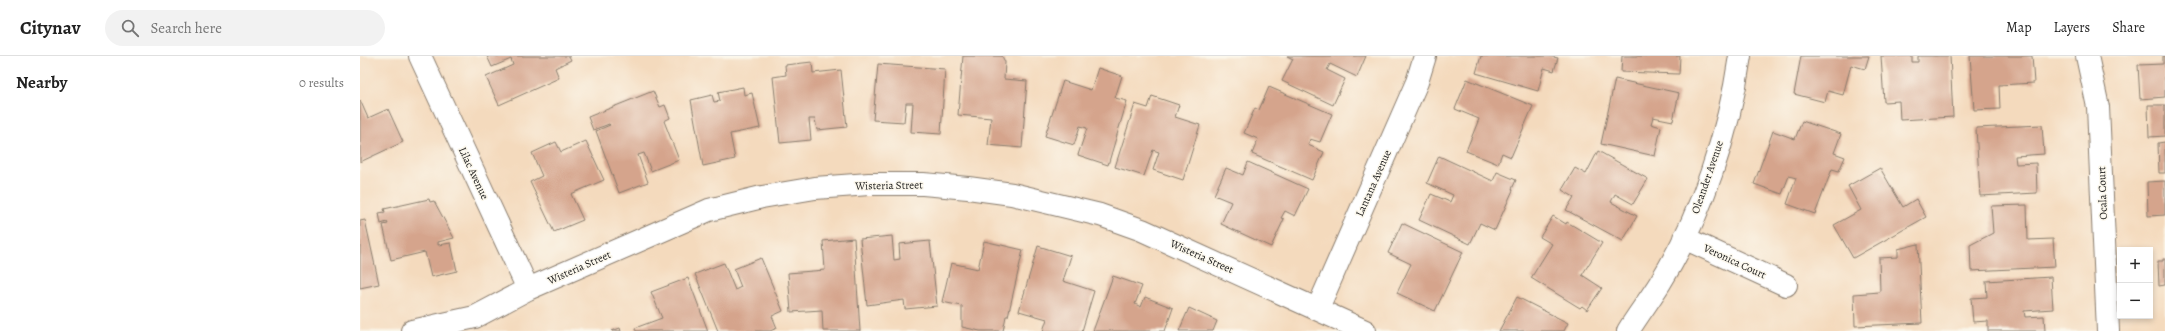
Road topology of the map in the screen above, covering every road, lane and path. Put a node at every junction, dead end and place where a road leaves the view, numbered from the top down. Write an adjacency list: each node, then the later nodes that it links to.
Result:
1 (420, 56): 7 (street, Lilac Avenue)
2 (1425, 56): 8 (street, Lantana Avenue)
3 (1740, 56): 5 (street, Oleander Avenue)
4 (2087, 56): 12 (street, Ocala Court)
5 (1684, 238): 6 (street, Veronica Court); 11 (street, Oleander Avenue)
6 (1786, 285)
7 (528, 289): 8 (street, Wisteria Street); 9 (street, Wisteria Street)
8 (1318, 308): 10 (street, Wisteria Street)
9 (412, 331)
10 (1366, 331)
11 (1628, 331)
12 (2108, 331)

